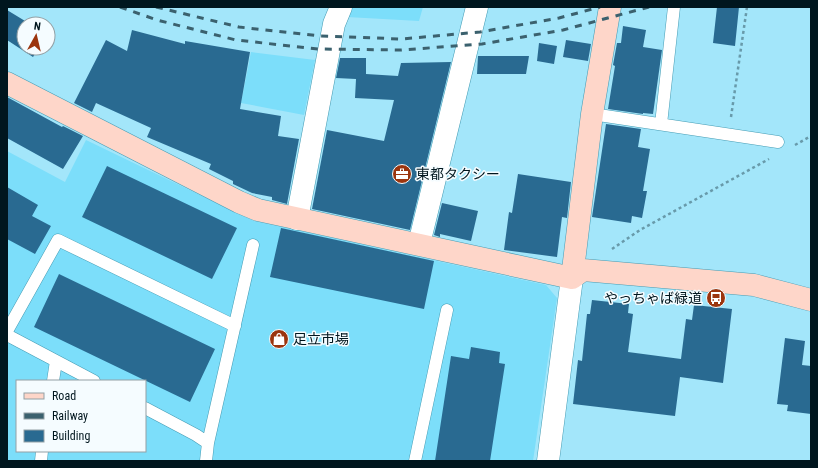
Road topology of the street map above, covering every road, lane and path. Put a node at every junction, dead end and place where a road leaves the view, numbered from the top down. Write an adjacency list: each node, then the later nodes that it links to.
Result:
1 (341, 7): 14 (street)
2 (477, 7): 15 (street)
3 (610, 7): 7 (street)
4 (674, 7): 8 (lane)
5 (747, 7): 9 (path)
6 (7, 83): 14 (street)
7 (592, 114): 8 (lane); 17 (street)
8 (661, 124): 9 (lane)
9 (728, 134): 11 (lane)
10 (811, 136): 12 (path)
11 (778, 142)
12 (789, 148)
13 (776, 155): 17 (path)
14 (297, 219): 15 (street)
15 (419, 244): 17 (street)
16 (253, 245): 20 (lane)
17 (577, 274): 18 (street); 30 (street)
18 (811, 300)
19 (447, 310): 29 (lane)
20 (235, 326): 21 (lane); 27 (lane)
21 (7, 331)
22 (7, 335): 23 (lane)
23 (56, 361): 24 (lane); 25 (lane)
24 (53, 380)
25 (92, 380)
26 (146, 409): 27 (lane)
27 (208, 443): 28 (lane)
28 (206, 461)
29 (415, 461)
30 (548, 461)

